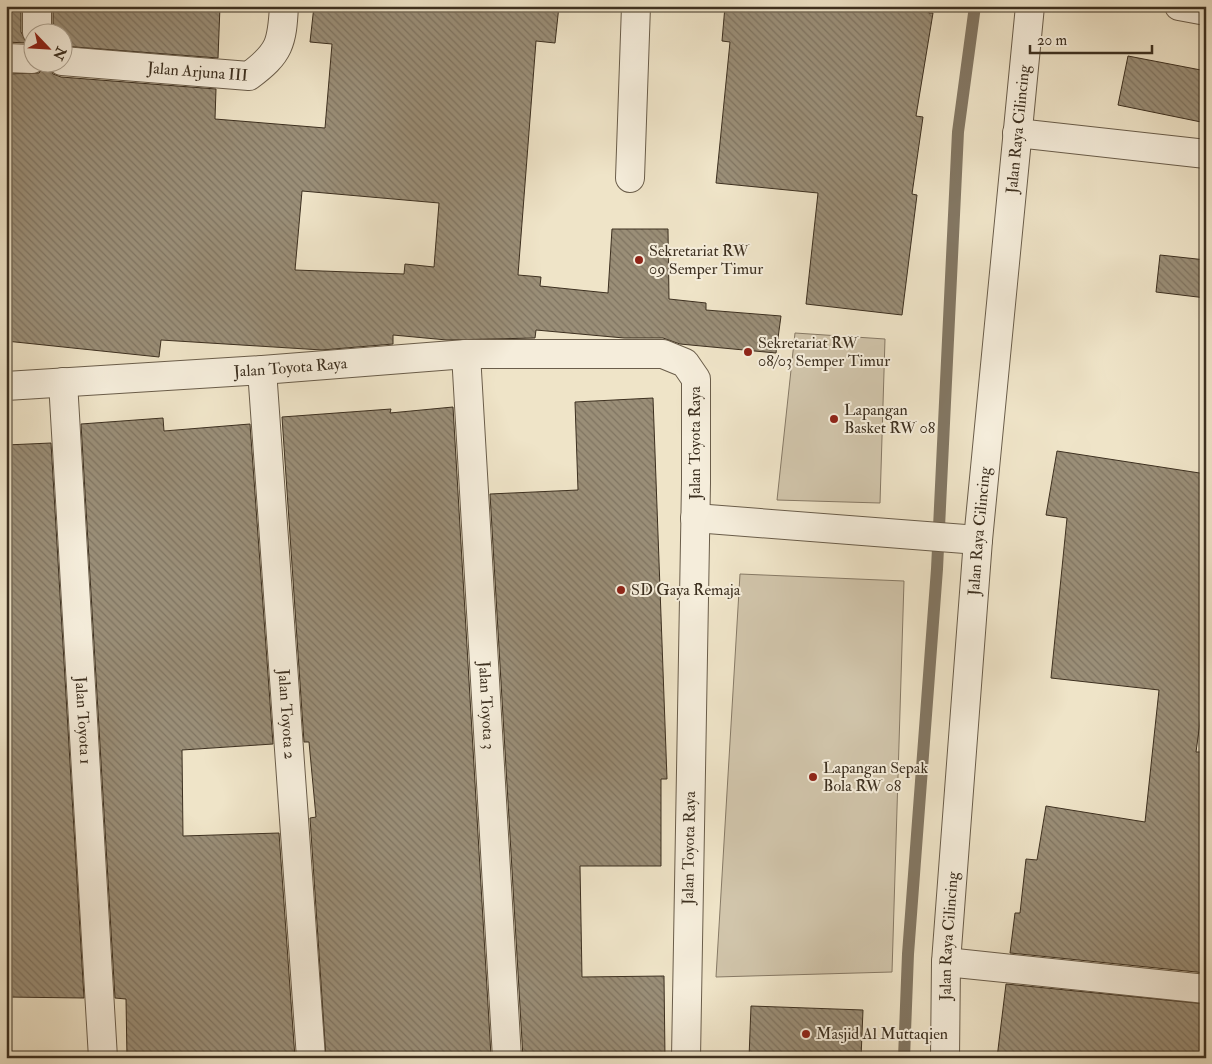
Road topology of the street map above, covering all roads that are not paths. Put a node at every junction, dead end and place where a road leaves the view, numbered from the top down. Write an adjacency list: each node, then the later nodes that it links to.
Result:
1 (37, 6): 7 (street)
2 (284, 6): 10 (street, Jalan Arjuna III)
3 (636, 6): 13 (street)
4 (1030, 6): 11 (street, Jalan Raya Cilincing)
5 (1179, 6): 6 (street)
6 (1206, 11)
7 (37, 22)
8 (6, 58): 9 (street)
9 (22, 59)
10 (72, 63)
11 (1017, 133): 12 (street); 19 (street, Jalan Raya Cilincing)
12 (1206, 154)
13 (630, 178)
14 (466, 354): 15 (street, Jalan Toyota Raya); 18 (street, Jalan Toyota Raya); 24 (street, Jalan Toyota 3)
15 (262, 370): 16 (street, Jalan Toyota Raya); 23 (street, Jalan Toyota 2)
16 (62, 382): 17 (street, Jalan Toyota Raya); 22 (street, Jalan Toyota 1)
17 (6, 386)
18 (695, 518): 19 (street); 25 (street, Jalan Toyota Raya)
19 (965, 539): 20 (street, Jalan Raya Cilincing)
20 (946, 962): 21 (street); 26 (street, Jalan Raya Cilincing)
21 (1206, 989)
22 (103, 1058)
23 (311, 1058)
24 (508, 1058)
25 (686, 1058)
26 (945, 1058)

